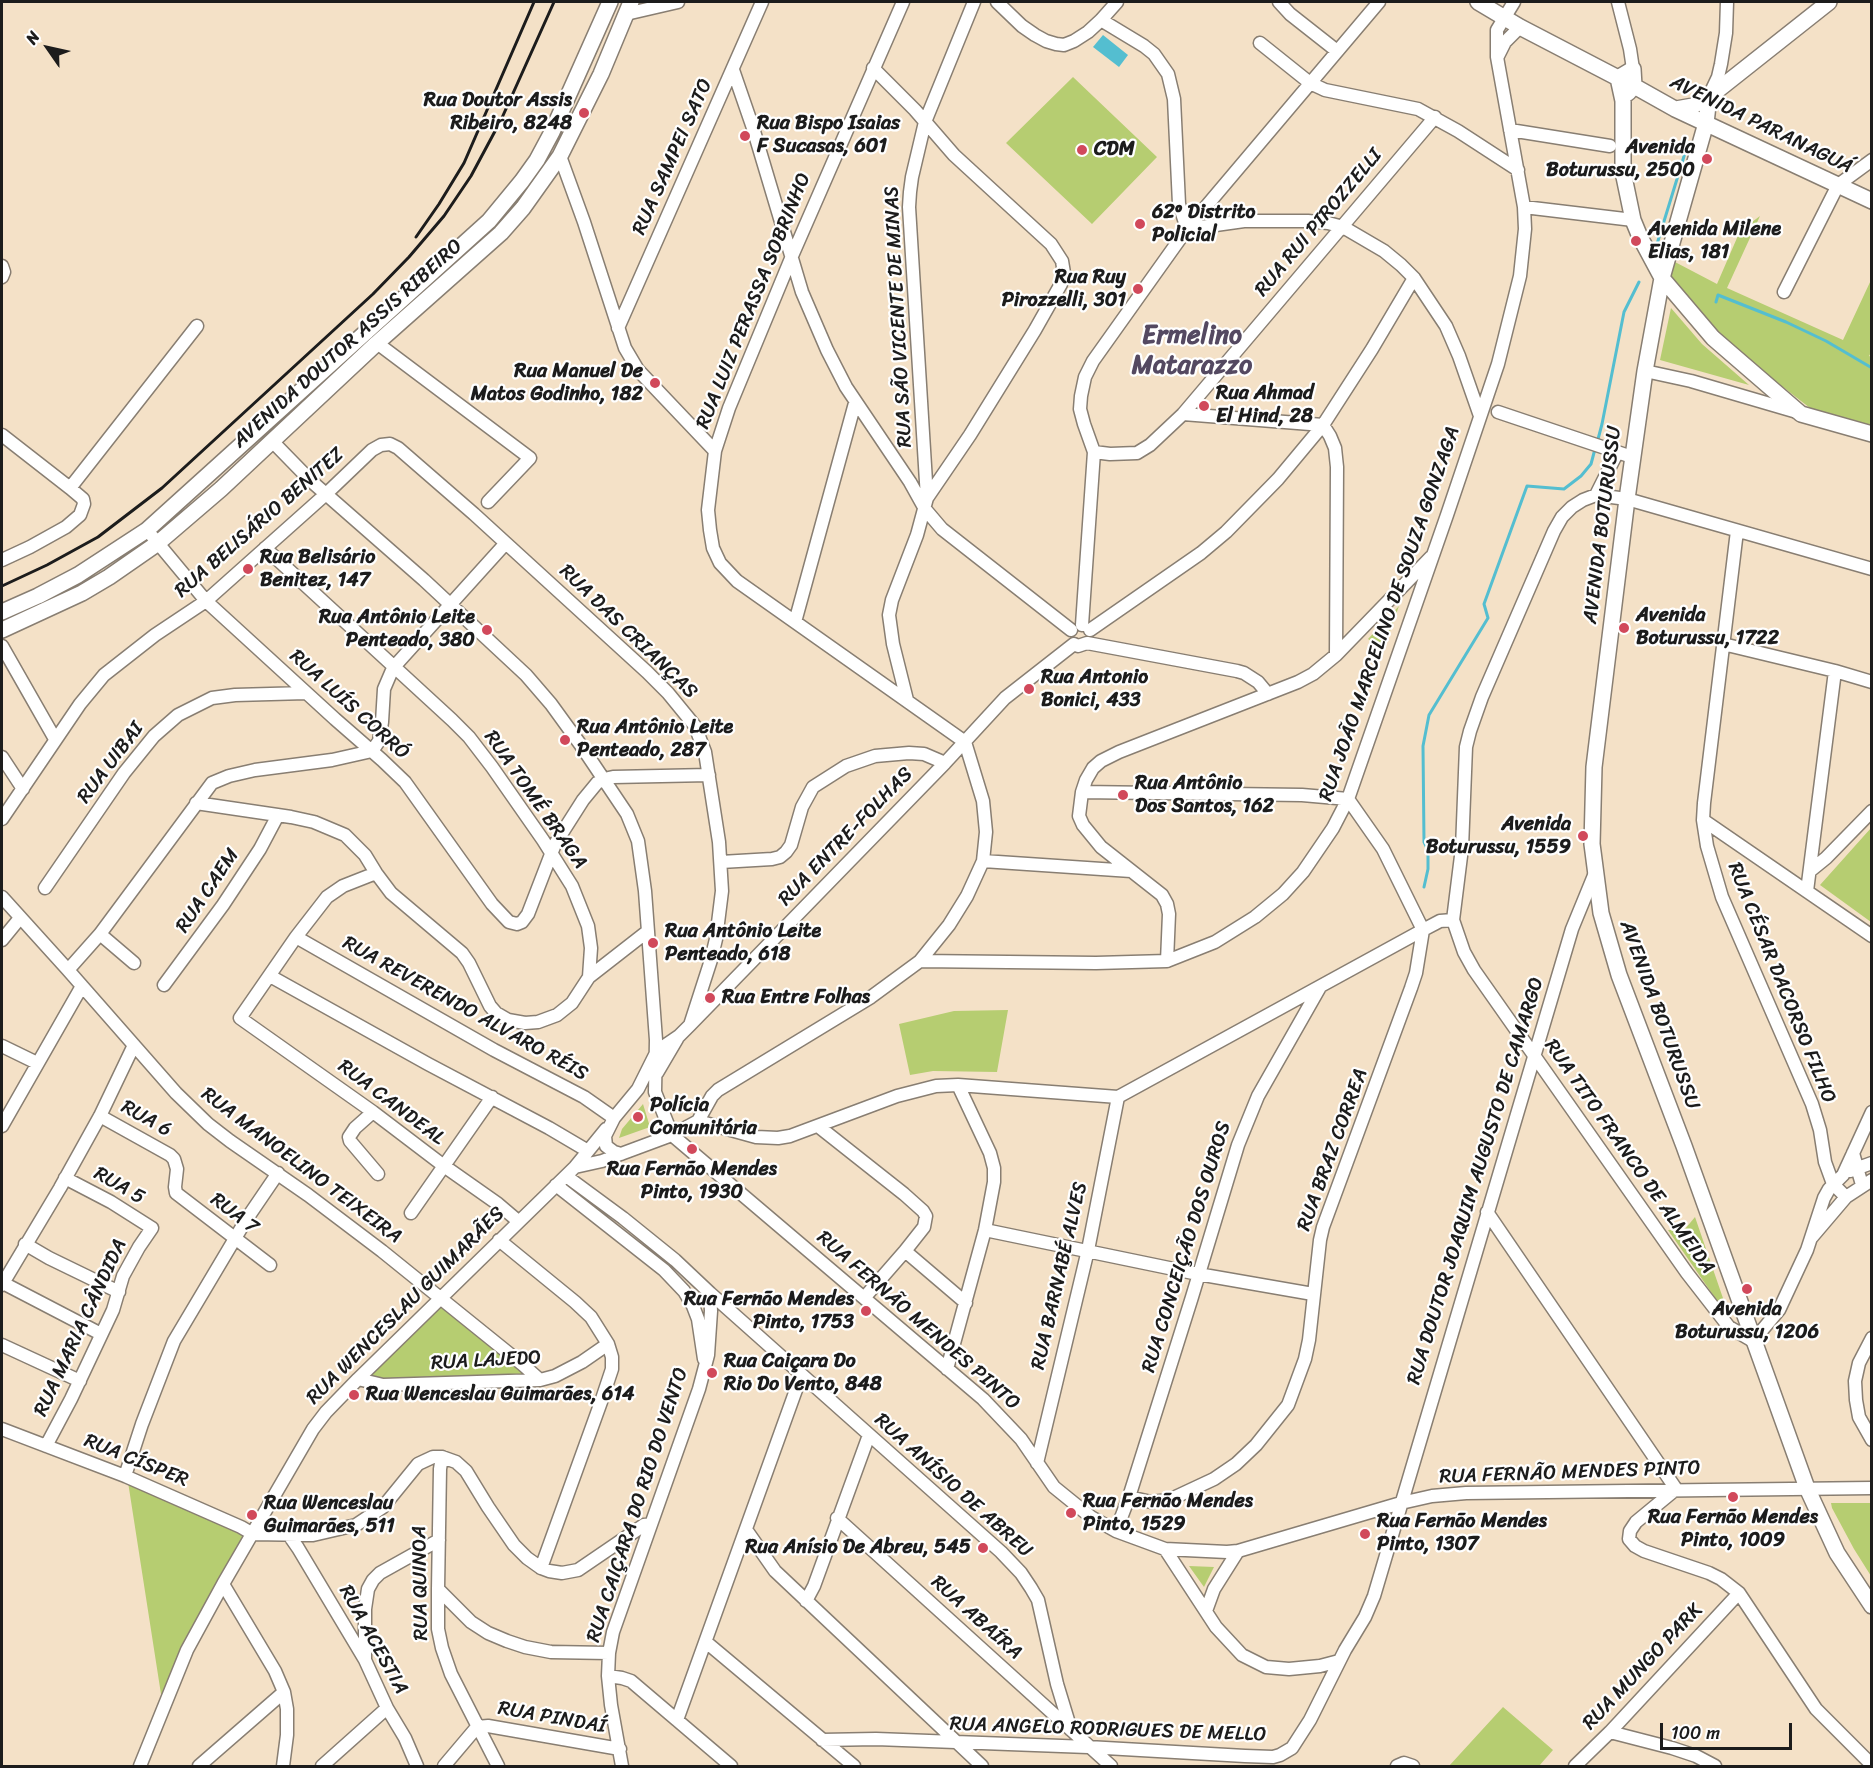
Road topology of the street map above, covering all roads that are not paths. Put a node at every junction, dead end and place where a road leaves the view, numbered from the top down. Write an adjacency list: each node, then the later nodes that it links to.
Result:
1 (610, 2): 76 (main road, AVENIDA DOUTOR ASSIS RIBEIRO)
2 (678, 2): 15 (street)
3 (762, 2): 25 (street, RUA SAMPEI SATO)
4 (903, 2): 23 (street, RUA LUIZ PERASSA SOBRINHO)
5 (974, 2): 33 (street, RUA SÃO VICENTE DE MINAS)
6 (1117, 2): 18 (street)
7 (1279, 2): 21 (street)
8 (1379, 2): 16 (street)
9 (1478, 2): 17 (main road)
10 (1514, 2): 17 (street, RUA JOÃO MARCELINO DE SOUZA GONZAGA)
11 (1618, 2): 24 (street)
12 (1727, 2): 29 (street)
13 (1829, 2): 29 (main road)
14 (1003, 4): 18 (street)
15 (628, 8): 37 (main road, AVENIDA DOUTOR ASSIS RIBEIRO)
16 (1369, 8): 21 (street)
17 (1504, 17): 19 (main road); 22 (street, RUA JOÃO MARCELINO DE SOUZA GONZAGA)
18 (1101, 20): 45 (street)
19 (1520, 27): 22 (street); 26 (main road)
20 (1260, 43): 27 (street)
21 (1337, 51): 27 (street)
22 (1497, 57): 35 (street, RUA JOÃO MARCELINO DE SOUZA GONZAGA)
23 (873, 68): 33 (street); 46 (street, RUA LUIZ PERASSA SOBRINHO)
24 (1633, 69): 26 (main road); 28 (main road)
25 (733, 70): 46 (street); 53 (street, RUA SAMPEI SATO)
26 (1618, 78): 30 (main road)
27 (1310, 83): 32 (street); 45 (street)
28 (1634, 86): 30 (main road); 31 (main road, AVENIDA PARANAGUÁ)
29 (1708, 98): 31 (main road); 34 (main road, AVENIDA BOTURUSSU)
30 (1623, 101): 43 (main road)
31 (1676, 109): 34 (main road, AVENIDA PARANAGUÁ)
32 (1435, 117): 39 (street); 44 (street, RUA RUI PIROZZELLI)
33 (925, 122): 75 (street, RUA SÃO VICENTE DE MINAS); 75 (street)
34 (1706, 123): 40 (main road, AVENIDA PARANAGUÁ); 50 (main road, AVENIDA BOTURUSSU)
35 (1510, 130): 36 (street); 39 (street, RUA JOÃO MARCELINO DE SOUZA GONZAGA)
36 (1610, 146)
37 (560, 156): 53 (street); 54 (main road, AVENIDA DOUTOR ASSIS RIBEIRO)
38 (1872, 160): 40 (street)
39 (1518, 170): 42 (street, RUA JOÃO MARCELINO DE SOUZA GONZAGA)
40 (1838, 185): 41 (main road, AVENIDA PARANAGUÁ); 51 (street)
41 (1872, 201)
42 (1524, 207): 43 (street); 60 (street, RUA JOÃO MARCELINO DE SOUZA GONZAGA)
43 (1633, 220): 50 (main road)
44 (1343, 227): 45 (street); 49 (street); 58 (street, RUA RUI PIROZZELLI)
45 (1187, 229): 67 (street)
46 (792, 256): 56 (street); 66 (street, RUA LUIZ PERASSA SOBRINHO)
47 (2, 266): 48 (street)
48 (2, 277)
49 (1414, 278): 60 (street); 61 (street)
50 (1662, 278): 55 (main road, AVENIDA BOTURUSSU); 59 (main road)
51 (1784, 292)
52 (197, 326): 70 (street)
53 (618, 328): 66 (street)
54 (377, 343): 64 (main road, AVENIDA DOUTOR ASSIS RIBEIRO); 74 (street)
55 (1645, 371): 59 (street); 69 (main road, AVENIDA BOTURUSSU)
56 (855, 403): 75 (street); 89 (street)
57 (1498, 412): 68 (street)
58 (1183, 414): 61 (street); 67 (street, RUA RUI PIROZZELLI)
59 (1801, 414): 62 (main road)
60 (1480, 416): 81 (street, RUA JOÃO MARCELINO DE SOUZA GONZAGA)
61 (1323, 425): 90 (street); 96 (street)
62 (1872, 434)
63 (2, 435): 70 (street)
64 (272, 441): 71 (street); 78 (main road, AVENIDA DOUTOR ASSIS RIBEIRO)
65 (381, 445): 71 (street, RUA BELISÁRIO BENITEZ); 79 (street, RUA DAS CRIANÇAS)
66 (715, 451): 89 (street, RUA LUIZ PERASSA SOBRINHO)
67 (1094, 452): 90 (street)
68 (1614, 452): 69 (street); 72 (street)
69 (1632, 457): 73 (main road, AVENIDA BOTURUSSU)
70 (70, 488): 82 (street)
71 (326, 494): 80 (street, RUA BELISÁRIO BENITEZ); 86 (street)
72 (1596, 495): 73 (street); 131 (street)
73 (1627, 499): 77 (street); 126 (main road, AVENIDA BOTURUSSU)
74 (488, 502)
75 (926, 504): 90 (street); 102 (street)
76 (147, 530): 78 (street, RUA LUÍS CORRÓ); 84 (main road)
77 (1737, 531): 83 (street); 94 (street, RUA CÉSAR DACORSO FILHO)
78 (158, 543): 85 (street, RUA LUÍS CORRÓ); 87 (main road, AVENIDA DOUTOR ASSIS RIBEIRO)
79 (505, 544): 86 (street); 108 (street, RUA DAS CRIANÇAS)
80 (265, 548): 85 (street, RUA BELISÁRIO BENITEZ); 97 (street, RUA TOMÉ BRAGA)
81 (1433, 554): 96 (street); 113 (street, RUA JOÃO MARCELINO DE SOUZA GONZAGA)
82 (2, 560)
83 (1872, 569)
84 (38, 596): 87 (main road); 88 (main road)
85 (206, 601): 100 (street, RUA LUÍS CORRÓ); 103 (street, RUA BELISÁRIO BENITEZ)
86 (450, 605): 97 (street); 109 (street)
87 (47, 610): 91 (main road, AVENIDA DOUTOR ASSIS RIBEIRO)
88 (2, 612)
89 (795, 622): 102 (street, RUA LUIZ PERASSA SOBRINHO)
90 (1081, 628): 92 (street); 93 (street)
91 (2, 630)
92 (1087, 643): 93 (street); 101 (street)
93 (1074, 644): 104 (street, RUA ENTRE-FOLHAS)
94 (1723, 644): 98 (street); 119 (street, RUA CÉSAR DACORSO FILHO)
95 (2, 646): 103 (street)
96 (1336, 655): 101 (street)
97 (393, 668): 105 (street); 120 (street, RUA TOMÉ BRAGA)
98 (1835, 671): 99 (street); 124 (street)
99 (1872, 682)
100 (306, 693): 105 (street, RUA LUÍS CORRÓ); 127 (street, RUA UIBAI)
101 (1268, 694): 112 (street)
102 (907, 700): 104 (street, RUA LUIZ PERASSA SOBRINHO)
103 (55, 739): 111 (street, RUA BELISÁRIO BENITEZ)
104 (965, 742): 107 (street, RUA ENTRE-FOLHAS); 121 (street)
105 (372, 751): 110 (street); 120 (street, RUA LUÍS CORRÓ)
106 (2, 757): 111 (street)
107 (945, 763): 122 (street); 147 (street, RUA ENTRE-FOLHAS)
108 (709, 775): 109 (street); 122 (street, RUA DAS CRIANÇAS)
109 (604, 778): 120 (street); 133 (street)
110 (212, 783): 114 (street); 115 (street)
111 (23, 789): 118 (street, RUA BELISÁRIO BENITEZ)
112 (1082, 792): 113 (street); 123 (street)
113 (1348, 800): 132 (street); 139 (street, RUA JOÃO MARCELINO DE SOUZA GONZAGA)
114 (196, 803): 115 (street, RUA TOMÉ BRAGA); 134 (street)
115 (215, 805): 117 (street, RUA TOMÉ BRAGA)
116 (1872, 811): 124 (street)
117 (278, 815): 125 (street, RUA TOMÉ BRAGA); 144 (street, RUA CAEM)
118 (2, 819)
119 (1703, 820): 128 (street); 171 (street, RUA CÉSAR DACORSO FILHO)
120 (551, 853): 143 (street, RUA TOMÉ BRAGA)
121 (983, 861): 123 (street); 138 (street)
122 (721, 862): 147 (street, RUA DAS CRIANÇAS)
123 (1131, 871): 139 (street)
124 (1810, 871): 128 (street)
125 (376, 873): 136 (street); 143 (street, RUA TOMÉ BRAGA)
126 (1595, 873): 152 (street, RUA DOUTOR JOAQUIM AUGUSTO DE CAMARGO); 212 (main road, AVENIDA BOTURUSSU)
127 (45, 888)
128 (1806, 891): 135 (street)
129 (2, 897): 130 (street, RUA MANOELINO TEIXEIRA)
130 (20, 918): 137 (street); 141 (street, RUA MANOELINO TEIXEIRA)
131 (1453, 920): 132 (street); 152 (street, RUA TITO FRANCO DE ALMEIDA)
132 (1423, 930): 146 (street); 203 (street, RUA BRAZ CORREA)
133 (648, 931): 143 (street); 151 (street)
134 (100, 934): 140 (street); 141 (street)
135 (1872, 936)
136 (296, 937): 142 (street); 163 (street, RUA REVERENDO ALVARO RÉIS)
137 (2, 940)
138 (920, 961): 139 (street, RUA JOÃO MARCELINO DE SOUZA GONZAGA); 164 (street)
139 (1167, 961)
140 (134, 963)
141 (68, 970): 145 (street, RUA MANOELINO TEIXEIRA)
142 (270, 976): 158 (street); 160 (street, RUA CANDEAL)
143 (589, 977)
144 (164, 985)
145 (82, 986): 149 (street, RUA MANOELINO TEIXEIRA); 153 (street)
146 (1320, 986): 159 (street); 199 (street, RUA CONCEIÇÃO DOS OUROS)
147 (690, 1025): 148 (street, RUA ENTRE-FOLHAS)
148 (679, 1036): 151 (street, RUA ENTRE-FOLHAS); 154 (street, RUA ENTRE-FOLHAS)
149 (134, 1045): 162 (street); 176 (street, RUA MANOELINO TEIXEIRA)
150 (2, 1046): 153 (street)
151 (657, 1051): 154 (street); 156 (street, RUA WENCESLAU GUIMARÃES)
152 (1533, 1056): 187 (street, RUA DOUTOR JOAQUIM AUGUSTO DE CAMARGO); 212 (street, RUA TITO FRANCO DE ALMEIDA)
153 (37, 1063): 165 (street)
154 (656, 1074): 157 (street)
155 (958, 1085): 159 (street); 166 (street); 191 (street)
156 (638, 1089): 157 (street); 163 (street, RUA WENCESLAU GUIMARÃES)
157 (655, 1092): 167 (street)
158 (492, 1097): 168 (street); 173 (street)
159 (1118, 1097): 196 (street, RUA BARNABÉ ALVES)
160 (373, 1112): 173 (street, RUA CANDEAL); 177 (street)
161 (1872, 1112): 169 (street)
162 (100, 1116): 179 (street); 183 (street, RUA 6)
163 (614, 1118): 168 (street, RUA WENCESLAU GUIMARÃES); 170 (street)
164 (698, 1121): 166 (street); 167 (street)
165 (2, 1126)
166 (818, 1126): 197 (street)
167 (672, 1135): 170 (street); 205 (street, RUA FERNÃO MENDES PINTO)
168 (588, 1151): 175 (street, RUA WENCESLAU GUIMARÃES)
169 (1853, 1153): 174 (street); 178 (street)
170 (621, 1154): 175 (street)
171 (1825, 1162): 181 (street, RUA CÉSAR DACORSO FILHO); 185 (street, RUA CÉSAR DACORSO FILHO)
172 (1872, 1163): 174 (street)
173 (444, 1166): 188 (street); 189 (street, RUA CANDEAL)
174 (1857, 1168): 178 (street); 180 (street)
175 (570, 1171): 182 (street, RUA WENCESLAU GUIMARÃES); 202 (street)
176 (278, 1173): 192 (street); 204 (street, RUA MANOELINO TEIXEIRA)
177 (378, 1174)
178 (1844, 1175): 181 (street)
179 (65, 1178): 190 (street, RUA 5); 195 (street)
180 (1867, 1182): 184 (street)
181 (1833, 1184): 184 (street); 185 (street)
182 (556, 1185): 189 (street, RUA WENCESLAU GUIMARÃES); 209 (street, RUA CAIÇARA DO RIO DO VENTO)
183 (176, 1193): 192 (street, RUA 7)
184 (1846, 1197): 186 (street)
185 (1824, 1198): 186 (street); 193 (street)
186 (1835, 1209): 193 (street)
187 (1487, 1212): 230 (street); 232 (street, RUA DOUTOR JOAQUIM AUGUSTO DE CAMARGO)
188 (411, 1213)
189 (518, 1221): 194 (street, RUA WENCESLAU GUIMARÃES)
190 (152, 1228): 201 (street, RUA MARIA CÂNDIDA)
191 (985, 1230): 196 (street); 206 (street)
192 (235, 1239): 198 (street, RUA 7); 227 (street)
193 (1809, 1239): 212 (street)
194 (498, 1240): 204 (street, RUA WENCESLAU GUIMARÃES); 213 (street)
195 (26, 1244): 200 (street); 201 (street)
196 (1088, 1250): 199 (street); 226 (street, RUA BARNABÉ ALVES)
197 (905, 1251): 205 (street); 206 (street)
198 (270, 1265)
199 (1198, 1274): 203 (street); 231 (street, RUA CONCEIÇÃO DOS OUROS)
200 (3, 1282): 210 (street)
201 (119, 1292): 210 (street, RUA MARIA CÂNDIDA)
202 (710, 1293): 207 (street, RUA ANÍSIO DE ABREU); 208 (street, RUA CAIÇARA DO RIO DO VENTO)
203 (1313, 1294): 231 (street, RUA BRAZ CORREA)
204 (440, 1298): 218 (street, RUA WENCESLAU GUIMARÃES); 219 (street, RUA MANOELINO TEIXEIRA)
205 (864, 1298): 216 (street, RUA FERNÃO MENDES PINTO)
206 (966, 1302): 216 (street)
207 (726, 1308): 208 (street); 217 (street, RUA ANÍSIO DE ABREU)
208 (711, 1314): 209 (street); 215 (street, RUA CAIÇARA DO RIO DO VENTO)
209 (698, 1319): 215 (street, RUA CAIÇARA DO RIO DO VENTO)
210 (101, 1334): 220 (street, RUA MARIA CÂNDIDA)
211 (1872, 1338): 223 (street)
212 (1753, 1341): 228 (main road, AVENIDA BOTURUSSU)
213 (608, 1344): 219 (street, RUA LAJEDO); 242 (street)
214 (2, 1345): 220 (street)
215 (705, 1363): 234 (street, RUA CAIÇARA DO RIO DO VENTO)
216 (948, 1369): 226 (street, RUA FERNÃO MENDES PINTO)
217 (801, 1376): 222 (street, RUA ANÍSIO DE ABREU); 235 (street)
218 (358, 1379): 219 (street, RUA LAJEDO); 237 (street, RUA WENCESLAU GUIMARÃES)
219 (540, 1380)
220 (80, 1381): 224 (street, RUA MARIA CÂNDIDA)
221 (2, 1429): 224 (street, RUA CÍSPER)
222 (869, 1435): 233 (street); 258 (street, RUA ANÍSIO DE ABREU)
223 (1872, 1440)
224 (46, 1446): 227 (street, RUA CÍSPER)
225 (442, 1457): 238 (street); 239 (street, RUA QUINOA); 242 (street)
226 (1037, 1463): 236 (street, RUA FERNÃO MENDES PINTO)
227 (125, 1476): 237 (street, RUA CÍSPER)
228 (1807, 1488): 229 (street, RUA FERNÃO MENDES PINTO); 230 (street, RUA FERNÃO MENDES PINTO); 247 (main road, AVENIDA BOTURUSSU)
229 (1872, 1488)
230 (1676, 1489): 232 (street, RUA FERNÃO MENDES PINTO); 245 (street)
231 (1129, 1497): 236 (street, RUA CONCEIÇÃO DOS OUROS)
232 (1401, 1503): 241 (street, RUA FERNÃO MENDES PINTO); 252 (street, RUA DOUTOR JOAQUIM AUGUSTO DE CAMARGO)
233 (837, 1518): 246 (street); 258 (street, RUA ABAÍRA)
234 (651, 1524): 242 (street); 250 (street, RUA CAIÇARA DO RIO DO VENTO)
235 (747, 1531): 246 (street); 249 (street)
236 (1116, 1531): 240 (street, RUA FERNÃO MENDES PINTO)
237 (253, 1534): 238 (street); 243 (street, RUA WENCESLAU GUIMARÃES)
238 (289, 1535): 251 (street, RUA ACESTIA)
239 (439, 1540): 244 (street, RUA QUINOA); 251 (street)
240 (1165, 1549): 241 (street, RUA FERNÃO MENDES PINTO); 248 (street)
241 (1238, 1551): 248 (street)
242 (541, 1568)
243 (223, 1584): 254 (street); 267 (street, RUA WENCESLAU GUIMARÃES)
244 (438, 1589): 250 (street); 257 (street, RUA QUINOA)
245 (1739, 1593): 259 (street, RUA MUNGO PARK); 266 (street)
246 (806, 1601): 261 (street)
247 (1872, 1606)
248 (1206, 1611): 252 (street)
249 (706, 1642): 256 (street); 260 (street)
250 (609, 1653): 253 (street, RUA CAIÇARA DO RIO DO VENTO)
251 (365, 1660): 255 (street, RUA ACESTIA)
252 (1339, 1661): 264 (street, RUA ANGELO RODRIGUES DE MELLO)
253 (608, 1676): 256 (street); 263 (street, RUA CAIÇARA DO RIO DO VENTO)
254 (284, 1692): 268 (street); 269 (street)
255 (387, 1708): 270 (street); 271 (street, RUA ACESTIA)
256 (677, 1720): 275 (street)
257 (477, 1727): 263 (street, RUA PINDAÍ); 272 (street); 273 (street, RUA QUINOA)
258 (1071, 1730): 262 (street, RUA ABAÍRA)
259 (1610, 1732): 281 (street, RUA MUNGO PARK); 282 (street)
260 (822, 1740): 261 (street, RUA ANGELO RODRIGUES DE MELLO); 276 (street)
261 (955, 1743): 262 (street, RUA ANGELO RODRIGUES DE MELLO); 277 (street)
262 (1088, 1747): 264 (street, RUA ANGELO RODRIGUES DE MELLO); 278 (street)
263 (620, 1749): 274 (street, RUA CAIÇARA DO RIO DO VENTO)
264 (1225, 1754): 279 (street)
265 (1398, 1765): 280 (street)
266 (1872, 1765)
267 (140, 1767)
268 (199, 1767)
269 (283, 1767)
270 (322, 1767)
271 (417, 1767)
272 (444, 1767)
273 (498, 1767)
274 (622, 1767)
275 (731, 1767)
276 (854, 1767)
277 (982, 1767)
278 (1111, 1767)
279 (1239, 1767)
280 (1413, 1767)
281 (1575, 1767)
282 (1715, 1767)

